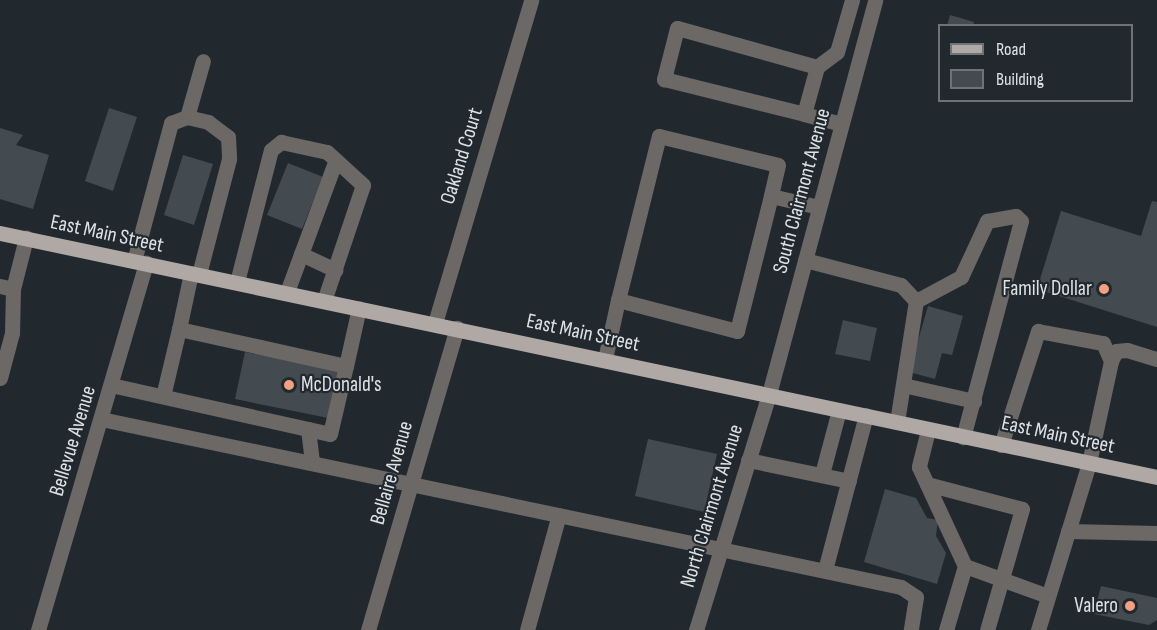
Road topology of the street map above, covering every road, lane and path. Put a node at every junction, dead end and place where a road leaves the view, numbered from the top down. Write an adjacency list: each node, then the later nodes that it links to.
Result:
1 (531, 0): 26 (street, Oakland Court)
2 (852, 0): 5 (street)
3 (875, 0): 8 (street, South Clairmont Avenue)
4 (203, 61): 7 (street)
5 (817, 68): 6 (street); 6 (street)
6 (804, 114): 8 (street)
7 (187, 117): 16 (street, Bellevue Avenue); 18 (street)
8 (842, 124): 11 (street, South Clairmont Avenue)
9 (335, 162): 14 (street); 17 (street); 19 (street)
10 (771, 196): 11 (street); 23 (street); 23 (street)
11 (819, 207): 15 (street, South Clairmont Avenue)
12 (0, 233): 13 (main road, East Main Street)
13 (26, 238): 16 (main road, East Main Street); 20 (street)
14 (301, 254): 17 (street); 21 (street)
15 (805, 260): 24 (street); 36 (street, South Clairmont Avenue)
16 (140, 262): 18 (main road, East Main Street); 34 (street, Bellevue Avenue)
17 (336, 270): 22 (street)
18 (195, 273): 19 (main road, East Main Street); 28 (street)
19 (237, 282): 21 (main road, East Main Street)
20 (6, 287): 33 (street)
21 (287, 292): 22 (main road, East Main Street)
22 (324, 300): 25 (main road, East Main Street)
23 (618, 300): 29 (street)
24 (916, 301): 35 (street); 38 (street)
25 (359, 308): 26 (main road, East Main Street); 32 (street)
26 (435, 323): 27 (main road, East Main Street)
27 (457, 328): 29 (main road, East Main Street); 53 (street, Bellaire Avenue)
28 (179, 329): 32 (street); 37 (street)
29 (605, 359): 36 (main road, East Main Street)
30 (1157, 359): 31 (street)
31 (1111, 361): 46 (street); 49 (street)
32 (346, 366): 43 (street)
33 (0, 378)
34 (111, 385): 37 (street); 41 (street, Bellevue Avenue)
35 (903, 385): 38 (street); 42 (street)
36 (769, 394): 39 (main road, East Main Street); 47 (street, North Clairmont Avenue)
37 (164, 396): 43 (street)
38 (974, 401): 45 (street)
39 (839, 410): 40 (main road, East Main Street); 50 (street)
40 (866, 415): 42 (main road, East Main Street); 52 (street)
41 (101, 418): 48 (street); 63 (street, Bellevue Avenue)
42 (897, 422): 44 (main road, East Main Street)
43 (308, 429): 48 (street)
44 (928, 429): 45 (main road, East Main Street); 54 (street)
45 (963, 437): 46 (main road, East Main Street)
46 (1001, 445): 49 (main road, East Main Street)
47 (748, 460): 50 (street); 58 (street, North Clairmont Avenue)
48 (312, 463): 53 (street)
49 (1089, 463): 51 (main road, East Main Street); 56 (street)
50 (822, 474): 52 (street)
51 (1157, 477)
52 (849, 481): 60 (street)
53 (411, 484): 55 (street); 64 (street, Bellaire Avenue)
54 (927, 484): 59 (street); 61 (street)
55 (559, 515): 58 (street); 65 (street)
56 (1068, 531): 57 (street); 62 (street)
57 (1157, 533)
58 (721, 547): 60 (street); 66 (street, North Clairmont Avenue)
59 (965, 566): 61 (street); 68 (street)
60 (825, 570): 67 (street)
61 (1003, 581): 62 (street); 69 (street)
62 (1048, 596): 70 (street)
63 (38, 630)
64 (368, 630)
65 (526, 630)
66 (696, 630)
67 (911, 630)
68 (946, 630)
69 (987, 630)
70 (1038, 630)

